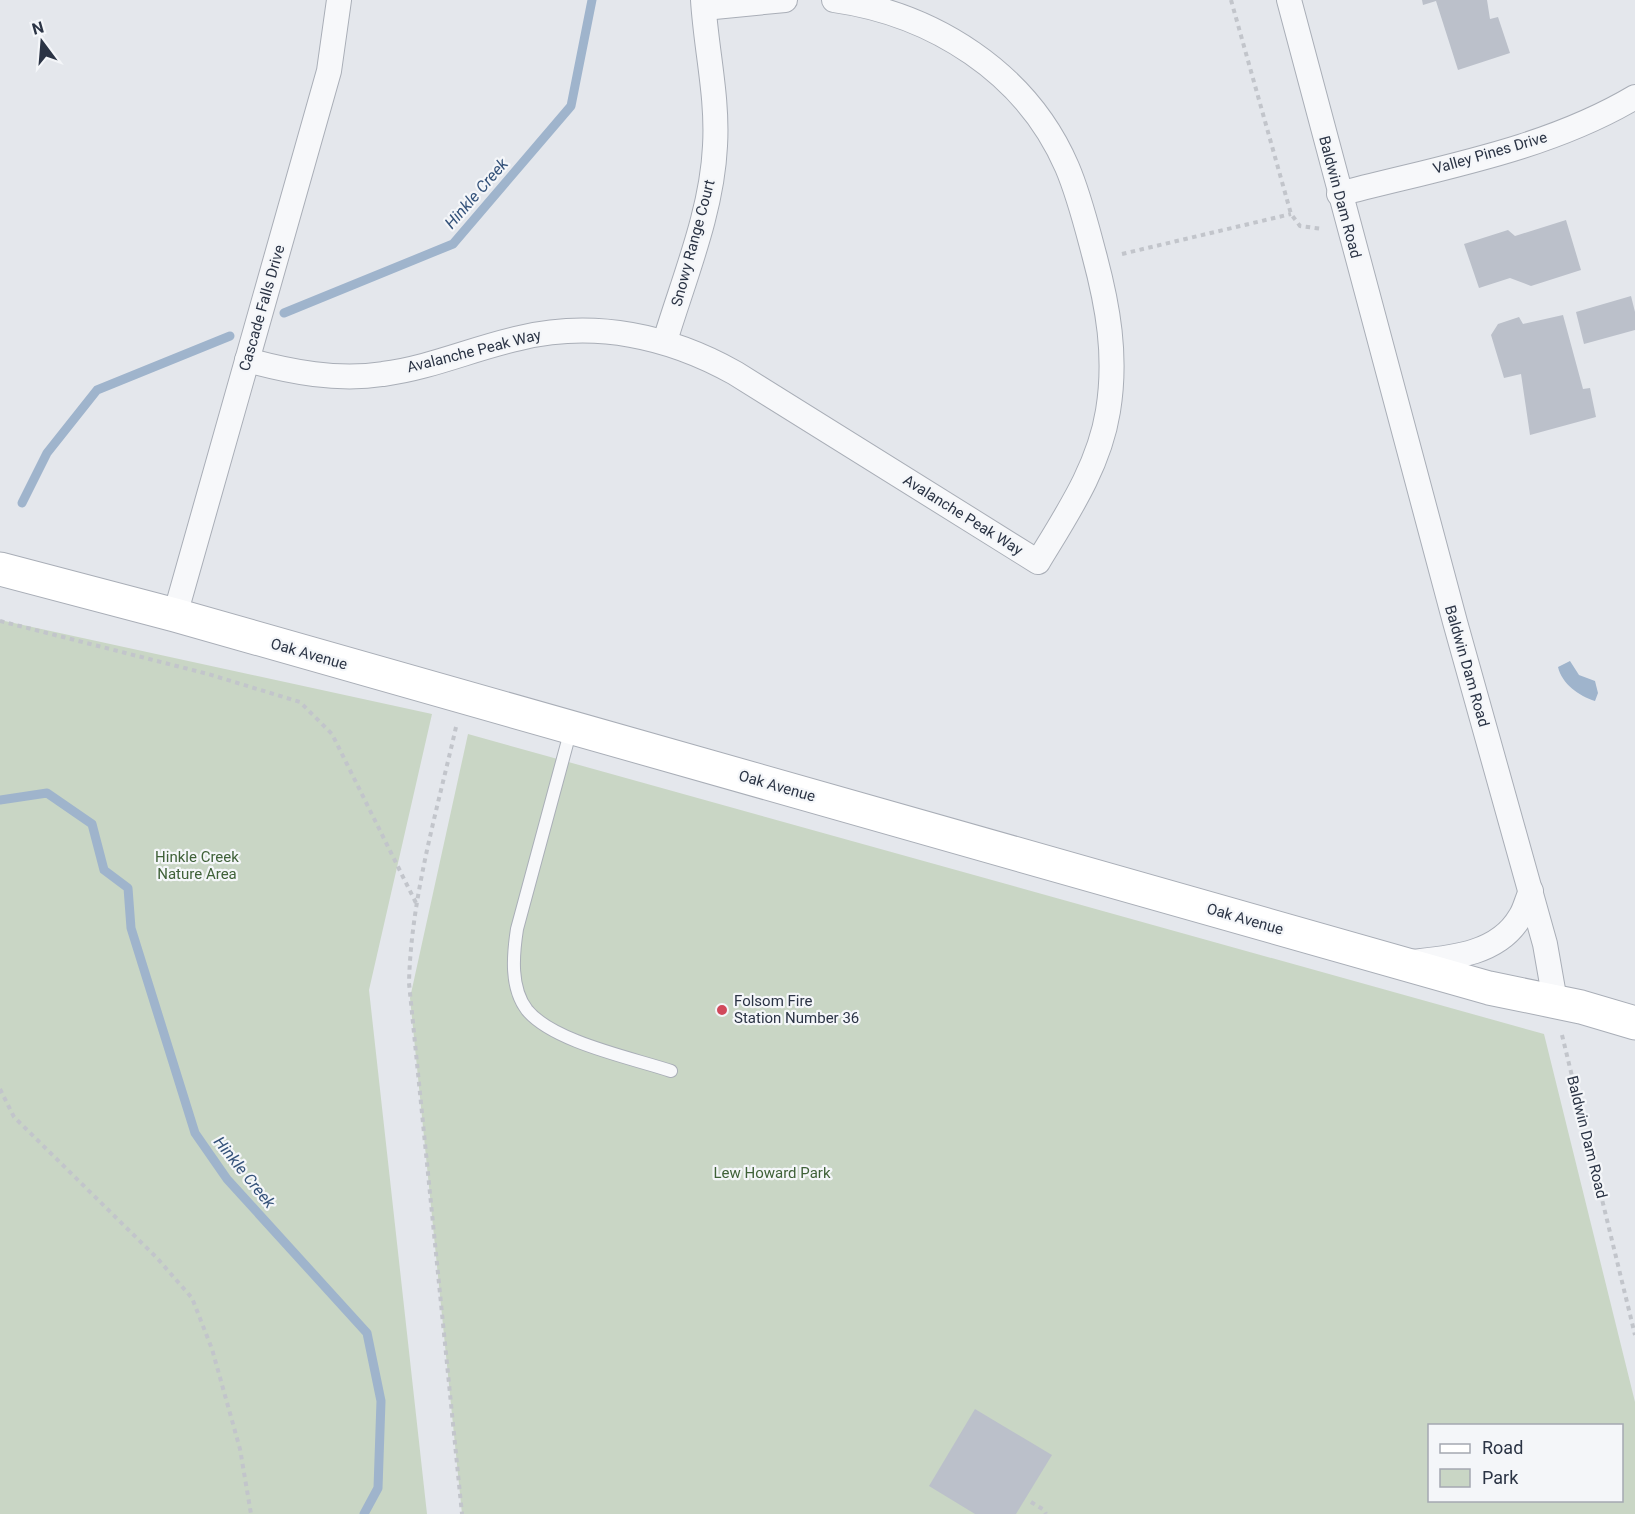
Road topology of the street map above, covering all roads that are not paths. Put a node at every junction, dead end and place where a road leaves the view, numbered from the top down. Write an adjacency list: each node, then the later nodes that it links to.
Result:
1 (339, 0): 9 (street, Cascade Falls Drive)
2 (785, 0): 5 (street)
3 (834, 0): 8 (street, Avalanche Peak Way)
4 (1289, 0): 7 (street, Baldwin Dam Road)
5 (703, 4): 8 (street, Snowy Range Court)
6 (1635, 97): 7 (street, Valley Pines Drive)
7 (1340, 194): 13 (street, Baldwin Dam Road)
8 (666, 341): 9 (street, Avalanche Peak Way)
9 (247, 360): 11 (street, Cascade Falls Drive)
10 (0, 569): 11 (main road, Oak Avenue)
11 (175, 615): 12 (main road, Oak Avenue)
12 (571, 728): 14 (main road, Oak Avenue); 17 (lane)
13 (1531, 891): 14 (street); 15 (street, Baldwin Dam Road)
14 (1402, 963): 15 (main road, Oak Avenue)
15 (1555, 1001): 16 (main road, Oak Avenue)
16 (1635, 1023)
17 (671, 1071)

